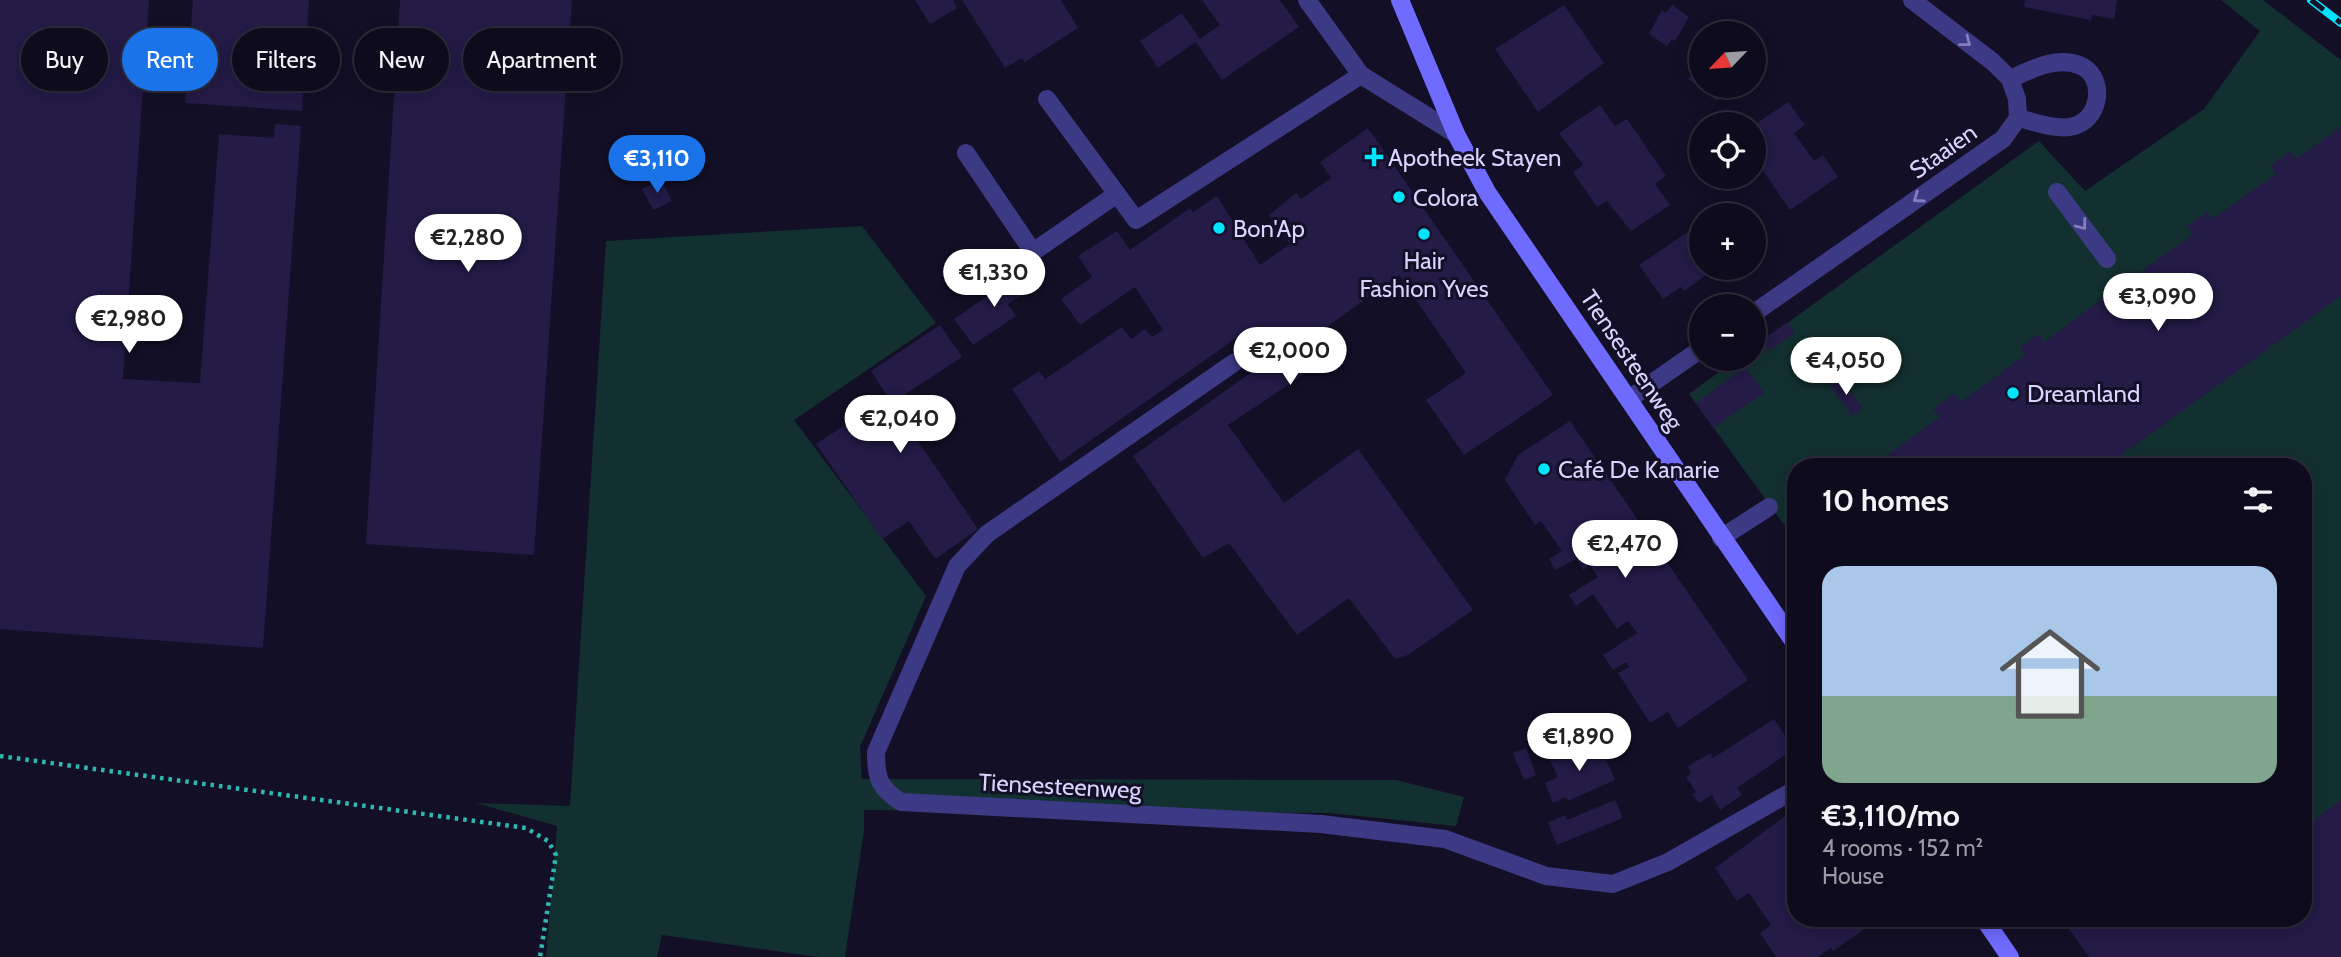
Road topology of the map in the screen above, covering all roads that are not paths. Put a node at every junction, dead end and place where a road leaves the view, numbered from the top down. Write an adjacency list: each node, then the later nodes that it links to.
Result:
1 (1307, 0): 4 (street, Tiensesteenweg)
2 (1400, 0): 8 (main road, Tiensesteenweg)
3 (1912, 0): 5 (street, one-way to 5)
4 (1361, 75): 8 (street, Tiensesteenweg); 11 (street)
5 (2010, 79): 7 (street); 7 (street)
6 (1047, 99): 11 (street)
7 (2018, 118): 13 (street, Staaien, one-way to 13)
8 (1456, 134): 16 (main road, Tiensesteenweg)
9 (966, 153): 11 (street)
10 (2057, 192): 12 (street, one-way to 12)
11 (1117, 194)
12 (2107, 259)
13 (1766, 305)
14 (1689, 357): 16 (street)
15 (1235, 362): 20 (street, Tiensesteenweg)
16 (1629, 399): 18 (main road, Tiensesteenweg)
17 (1769, 507): 18 (street)
18 (1721, 538): 19 (main road, Tiensesteenweg)
19 (1787, 632)
20 (1787, 794)
21 (1989, 927): 22 (main road)
22 (2010, 957)

